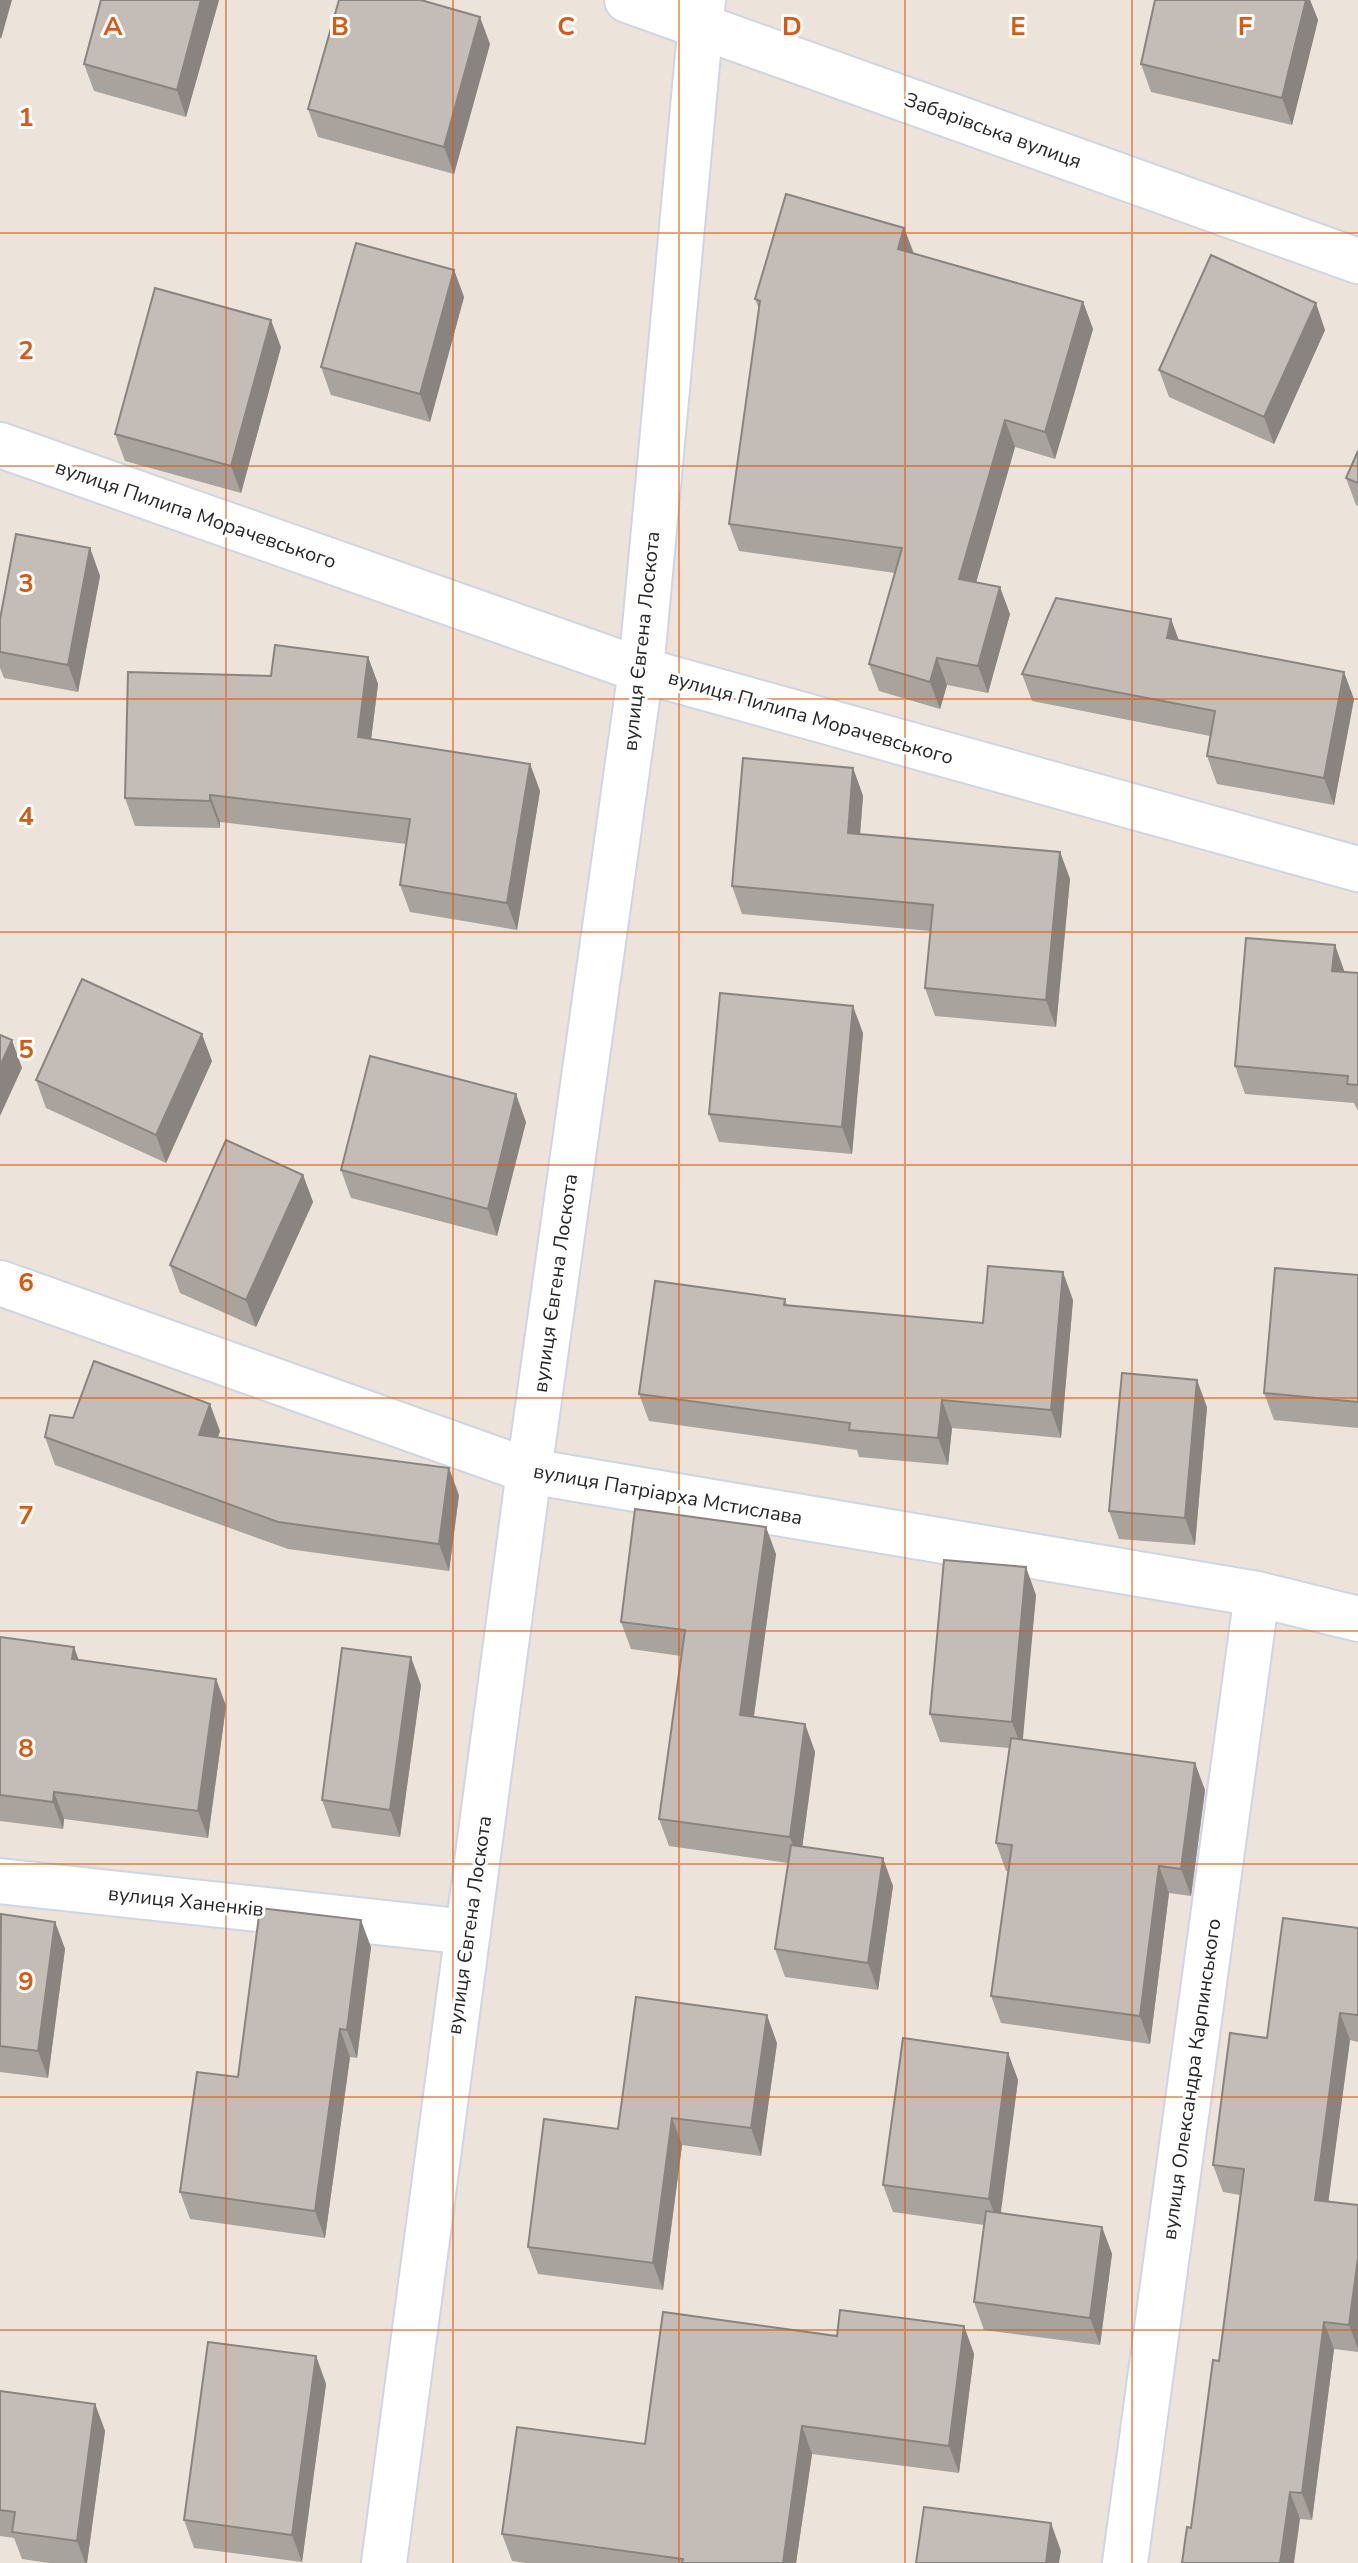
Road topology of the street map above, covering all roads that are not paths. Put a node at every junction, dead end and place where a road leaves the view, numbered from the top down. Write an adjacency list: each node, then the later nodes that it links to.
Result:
1 (627, 0): 2 (street, Забарівська вулиця)
2 (702, 12): 3 (street, Забарівська вулиця); 5 (street, вулиця Євгена Лоскота)
3 (1358, 261)
4 (0, 445): 5 (street, вулиця Пилипа Морачевського)
5 (641, 670): 6 (street, вулиця Пилипа Морачевського); 8 (street, вулиця Євгена Лоскота)
6 (1358, 869)
7 (0, 1283): 8 (street, вулиця Патріарха Мстислава)
8 (529, 1471): 9 (street, вулиця Патріарха Мстислава); 12 (street, вулиця Євгена Лоскота)
9 (1257, 1594): 10 (street, вулиця Патріарха Мстислава); 14 (street, вулиця Олександра Карпинського)
10 (1358, 1619)
11 (0, 1881): 12 (street, вулиця Ханенків)
12 (468, 1932): 13 (street, вулиця Євгена Лоскота)
13 (384, 2563)
14 (1125, 2563)

